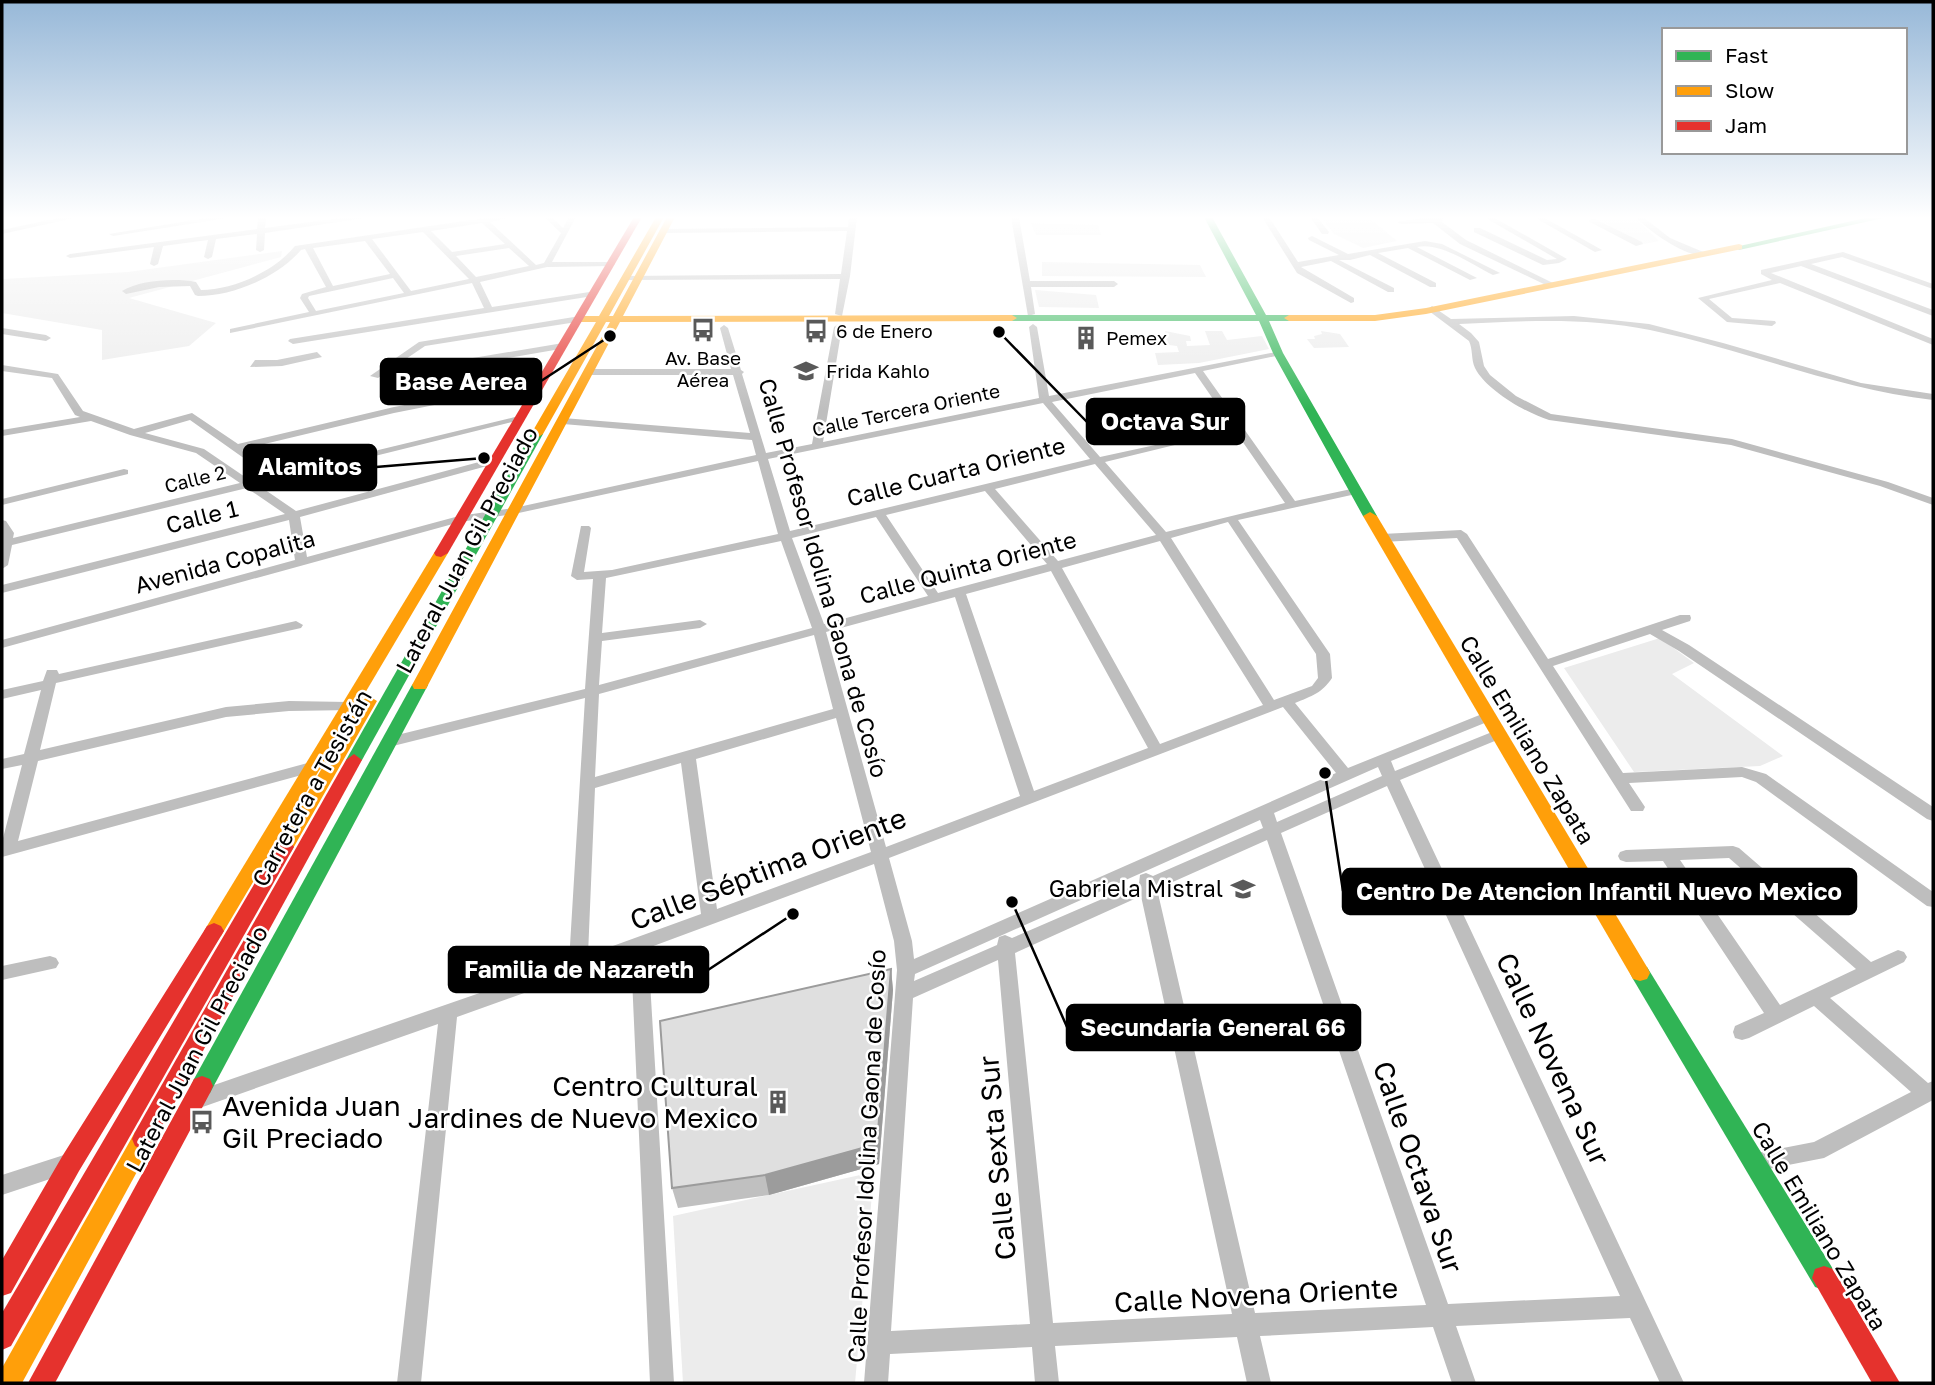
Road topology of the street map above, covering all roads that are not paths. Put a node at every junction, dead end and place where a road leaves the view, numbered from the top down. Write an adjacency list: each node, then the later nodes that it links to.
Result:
1 (243, 282): 26 (street)
2 (326, 282): 24 (street)
3 (359, 282): 24 (street)
4 (400, 282): 28 (street)
5 (476, 282): 28 (street); 30 (street)
6 (600, 282): 27 (main road, Lateral Juan Gil Preciado)
7 (621, 282): 37 (main road, Carretera a Tesistán)
8 (631, 282): 37 (main road, Lateral Juan Gil Preciado)
9 (845, 282): 34 (street)
10 (1244, 282): 36 (main road)
11 (1247, 282): 36 (main road)
12 (1319, 282): 29 (street)
13 (1375, 282): 25 (street)
14 (1426, 282): 23 (street)
15 (1551, 282): 22 (street)
16 (1568, 282): 22 (main road)
17 (1776, 282): 39 (street)
18 (1781, 282): 45 (street)
19 (1850, 282): 31 (street)
20 (1026, 284): 21 (street); 35 (street)
21 (1114, 284)
22 (1556, 284): 33 (main road)
23 (1433, 285)
24 (330, 287): 32 (street)
25 (1391, 290)
26 (126, 291)
27 (593, 293): 30 (street); 37 (main road, Lateral Juan Gil Preciado)
28 (410, 295): 32 (street)
29 (1351, 300)
30 (490, 311): 44 (street)
31 (1933, 313)
32 (314, 314): 42 (street)
33 (1411, 315): 36 (main road); 38 (main road); 38 (street)
34 (838, 320): 35 (main road); 37 (main road); 40 (main road); 64 (street)
35 (1032, 320): 36 (main road); 56 (street)
36 (1267, 321): 37 (main road); 47 (main road, Calle Emiliano Zapata)
37 (604, 322): 40 (main road); 46 (main road, Lateral Juan Gil Preciado); 51 (main road, Lateral Juan Gil Preciado); 53 (street); 80 (main road, Carretera a Tesistán)
38 (1445, 322): 55 (street); 75 (street)
39 (1772, 323)
40 (724, 328): 52 (street, Calle Profesor Idolina Gaona de Cosío)
41 (2, 331): 43 (street)
42 (233, 331)
43 (46, 338)
44 (293, 341)
45 (1933, 342)
46 (563, 346): 48 (street); 54 (main road, Lateral Juan Gil Preciado)
47 (1278, 353): 50 (street, Calle Tercera Oriente); 73 (main road, Calle Emiliano Zapata)
48 (437, 367)
49 (2, 368): 57 (street)
50 (1197, 369): 56 (street, Calle Tercera Oriente); 76 (street)
51 (589, 372): 52 (street); 59 (main road, Lateral Juan Gil Preciado)
52 (738, 372): 62 (street, Calle Profesor Idolina Gaona de Cosío)
53 (375, 376)
54 (540, 381): 58 (main road, Lateral Juan Gil Preciado); 65 (street)
55 (1933, 397)
56 (1044, 399): 64 (street, Calle Tercera Oriente); 67 (street)
57 (90, 418): 60 (street); 61 (street)
58 (519, 419): 68 (main road, Lateral Juan Gil Preciado); 70 (street, Calle 2)
59 (563, 421): 62 (street); 77 (main road, Lateral Juan Gil Preciado)
60 (2, 433)
61 (134, 433): 65 (street); 71 (street)
62 (757, 437): 66 (street, Calle Profesor Idolina Gaona de Cosío)
63 (1179, 441): 67 (street, Calle Cuarta Oriente)
64 (817, 446): 66 (street, Calle Tercera Oriente)
65 (238, 447): 70 (street)
66 (762, 457): 77 (street, Calle Tercera Oriente); 85 (street, Calle Profesor Idolina Gaona de Cosío)
67 (1094, 460): 72 (street, Calle Cuarta Oriente); 86 (street)
68 (494, 461): 79 (street, Calle 1); 82 (main road, Lateral Juan Gil Preciado)
69 (124, 472): 74 (street)
70 (277, 477): 71 (street, Calle 2)
71 (249, 484): 79 (street); 88 (street, Calle 2)
72 (987, 486): 78 (street, Calle Cuarta Oriente); 91 (street)
73 (1356, 491): 76 (street, Calle Quinta Oriente); 87 (main road, Calle Emiliano Zapata)
74 (2, 502)
75 (1933, 502)
76 (1291, 503): 81 (street, Calle Quinta Oriente)
77 (514, 512): 80 (street, Calle Tercera Oriente); 112 (main road, Lateral Juan Gil Preciado)
78 (879, 513): 85 (street, Calle Cuarta Oriente); 95 (street)
79 (294, 515): 89 (street); 93 (street, Calle 1)
80 (485, 516): 82 (street, Calle Tercera Oriente); 160 (main road, Carretera a Tesistán); 162 (main road, Carretera a Tesistán)
81 (1231, 518): 86 (street, Calle Quinta Oriente); 107 (street, Calle Séptima Oriente)
82 (459, 519): 89 (street, Avenida Copalita); 108 (main road, Lateral Juan Gil Preciado)
83 (2, 523): 88 (street)
84 (584, 528): 92 (street, Calle Cuarta Oriente)
85 (785, 536): 92 (street, Calle Cuarta Oriente); 99 (street, Calle Profesor Idolina Gaona de Cosío)
86 (1164, 537): 91 (street, Calle Quinta Oriente); 107 (street)
87 (1384, 541): 103 (street); 110 (main road, Calle Emiliano Zapata)
88 (5, 543): 90 (street)
89 (302, 563): 102 (street, Avenida Copalita)
90 (2, 565)
91 (1055, 566): 94 (street, Calle Quinta Oriente); 113 (street)
92 (600, 575): 101 (street)
93 (2, 589)
94 (959, 591): 95 (street, Calle Quinta Oriente); 123 (street)
95 (935, 598): 99 (street, Calle Quinta Oriente)
96 (1685, 618): 100 (street)
97 (700, 624): 101 (street)
98 (296, 625): 104 (street)
99 (819, 630): 105 (street, Calle Quinta Oriente); 109 (street, Calle Profesor Idolina Gaona de Cosío)
100 (1651, 630): 103 (street); 126 (street)
101 (594, 638): 105 (street)
102 (2, 644)
103 (1546, 664): 121 (street)
104 (51, 678): 106 (street); 114 (street)
105 (590, 692): 112 (street, Calle Quinta Oriente); 122 (street)
106 (2, 694)
107 (1279, 704): 113 (street, Calle Séptima Oriente); 119 (street)
108 (348, 707): 114 (street); 118 (main road, Lateral Juan Gil Preciado)
109 (840, 712): 115 (street); 129 (street, Calle Profesor Idolina Gaona de Cosío)
110 (1487, 717): 111 (main road, Calle Emiliano Zapata); 116 (street)
111 (1497, 735): 120 (street); 152 (main road, Calle Emiliano Zapata)
112 (389, 742): 151 (main road, Lateral Juan Gil Preciado)
113 (1156, 750): 123 (street, Calle Séptima Oriente)
114 (31, 757): 117 (street); 128 (street)
115 (688, 758): 122 (street); 135 (street)
116 (1382, 759): 119 (street); 120 (street, Calle Novena Sur)
117 (2, 764)
118 (315, 765): 128 (street); 153 (main road, Lateral Juan Gil Preciado)
119 (1346, 775): 125 (street)
120 (1391, 778): 127 (street); 156 (street, Calle Novena Sur)
121 (1619, 778): 124 (street); 134 (street)
122 (589, 784): 141 (street)
123 (1029, 799): 129 (street, Calle Séptima Oriente)
124 (1637, 807)
125 (1265, 811): 127 (street, Calle Octava Sur); 132 (street)
126 (1933, 815)
127 (1272, 831): 133 (street); 157 (street, Calle Octava Sur)
128 (5, 850)
129 (880, 855): 135 (street, Calle Séptima Oriente); 142 (street, Calle Profesor Idolina Gaona de Cosío)
130 (1667, 855): 131 (street); 143 (street); 148 (street)
131 (1626, 856)
132 (1143, 865): 133 (street); 136 (street)
133 (1148, 886): 138 (street); 158 (street)
134 (1933, 901)
135 (710, 919): 137 (street, Calle Séptima Oriente)
136 (1003, 927): 138 (street, Calle Sexta Sur); 142 (street)
137 (639, 946): 141 (street, Calle Séptima Oriente); 165 (street)
138 (1005, 949): 145 (street); 159 (street, Calle Sexta Sur)
139 (1898, 957): 143 (street)
140 (50, 963): 144 (street)
141 (578, 968): 147 (street, Calle Séptima Oriente)
142 (906, 970): 145 (street, Calle Profesor Idolina Gaona de Cosío)
143 (1870, 971): 146 (street)
144 (2, 973)
145 (904, 994): 161 (street, Calle Profesor Idolina Gaona de Cosío)
146 (1821, 995): 148 (street); 150 (street)
147 (448, 1015): 151 (street, Calle Séptima Oriente); 164 (street)
148 (1777, 1016): 149 (street)
149 (1742, 1032)
150 (1931, 1090): 152 (street)
151 (194, 1101): 163 (main road, Lateral Juan Gil Preciado)
152 (1754, 1162): 171 (main road, Calle Emiliano Zapata)
153 (71, 1163): 154 (street); 155 (main road, Lateral Juan Gil Preciado)
154 (2, 1185)
155 (2, 1284)
156 (1636, 1306): 157 (street, Calle Novena Oriente); 170 (street, Calle Novena Sur)
157 (1440, 1316): 158 (street, Calle Novena Oriente); 169 (street, Calle Octava Sur)
158 (1246, 1325): 159 (street, Calle Novena Oriente); 168 (street)
159 (1042, 1336): 161 (street, Calle Novena Oriente); 167 (street, Calle Sexta Sur)
160 (2, 1337)
161 (879, 1343): 166 (street, Calle Profesor Idolina Gaona de Cosío)
162 (8, 1383)
163 (41, 1383)
164 (409, 1383)
165 (662, 1383)
166 (876, 1383)
167 (1047, 1383)
168 (1259, 1383)
169 (1464, 1383)
170 (1672, 1383)
171 (1887, 1383)

